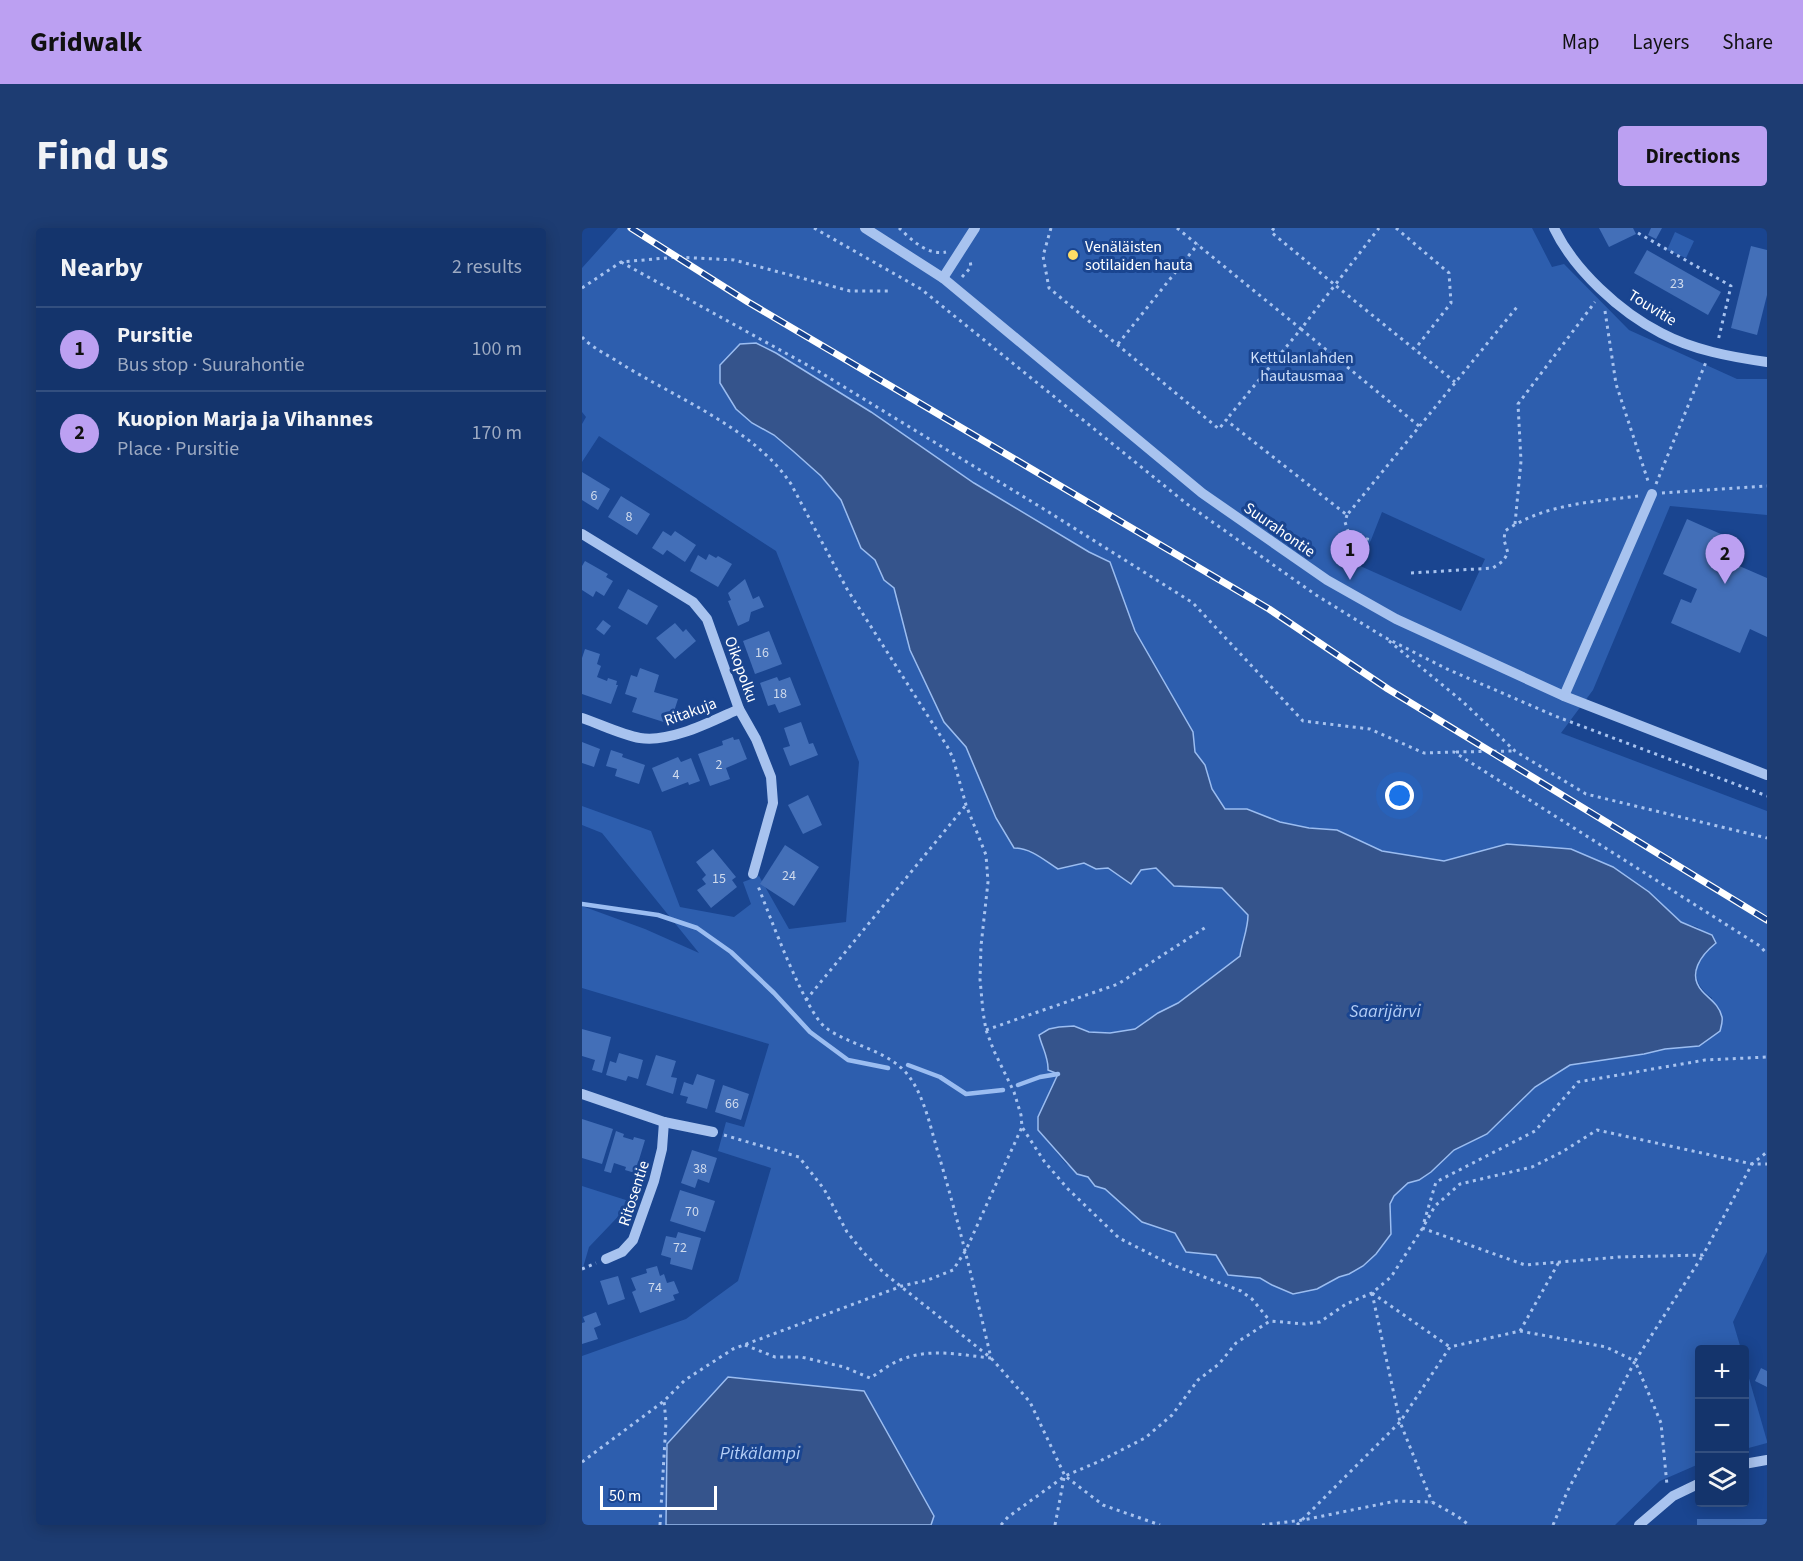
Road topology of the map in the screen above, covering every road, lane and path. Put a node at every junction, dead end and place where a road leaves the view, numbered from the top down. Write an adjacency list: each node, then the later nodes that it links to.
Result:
1 (865, 228): 14 (street, Suurahontie)
2 (899, 228): 12 (path)
3 (975, 228): 14 (street)
4 (1051, 228): 22 (path)
5 (1178, 228): 11 (path)
6 (1274, 228): 15 (path)
7 (1379, 228): 15 (path)
8 (1396, 228): 24 (path)
9 (1554, 228): 18 (street, Touvitie)
10 (1638, 233): 23 (path)
11 (1198, 244): 20 (path); 22 (path)
12 (947, 251)
13 (621, 262): 16 (path); 17 (path); 41 (path)
14 (943, 278): 37 (street, Suurahontie)
15 (1335, 285): 20 (path); 24 (path)
16 (582, 288)
17 (888, 291)
18 (1604, 291): 23 (street, Touvitie); 30 (path); 32 (path)
19 (1517, 307): 26 (path)
20 (1301, 329): 27 (path); 28 (path)
21 (582, 337): 43 (path)
22 (1118, 345): 27 (path)
23 (1713, 346): 25 (street, Touvitie); 30 (path)
24 (1415, 349): 26 (path)
25 (1767, 362)
26 (1455, 382): 28 (path)
27 (1226, 420): 31 (path)
28 (1419, 426): 31 (path)
29 (1767, 486): 30 (path)
30 (1652, 494): 32 (path); 37 (street)
31 (1347, 515): 34 (path)
32 (1515, 525): 35 (path)
33 (582, 534): 38 (street, Oikopolku)
34 (1371, 540)
35 (1411, 573)
36 (1384, 637): 40 (path)
37 (1564, 696): 42 (street, Suurahontie)
38 (739, 709): 39 (street, Ritakuja); 45 (street, Oikopolku)
39 (582, 718)
40 (1515, 751): 41 (path); 44 (path)
41 (1454, 752): 47 (path)
42 (1767, 775)
43 (966, 805): 48 (path); 49 (path)
44 (1767, 838)
45 (753, 874): 48 (path)
46 (1206, 927): 49 (path)
47 (1767, 954)
48 (806, 1000): 59 (path)
49 (986, 1030): 53 (path)
50 (1767, 1057): 58 (path)
51 (582, 1094): 52 (street)
52 (664, 1122): 54 (street); 61 (street, Ritosentie)
53 (1022, 1127): 59 (path); 65 (path)
54 (713, 1132): 63 (path)
55 (1767, 1152): 56 (path)
56 (1752, 1164): 57 (path); 58 (path); 60 (path)
57 (1767, 1164)
58 (1422, 1229): 62 (path); 64 (path)
59 (966, 1250): 63 (path); 69 (path)
60 (1703, 1255): 62 (path); 70 (path)
61 (606, 1259)
62 (1559, 1262): 66 (path)
63 (902, 1286): 67 (path); 69 (path)
64 (1372, 1293): 65 (path); 68 (path); 72 (path)
65 (1270, 1322): 76 (path)
66 (1520, 1331): 68 (path); 70 (path)
67 (745, 1345): 69 (path); 71 (path)
68 (1450, 1347): 72 (path)
69 (991, 1358): 76 (path)
70 (1635, 1361): 77 (path); 88 (path)
71 (664, 1401): 74 (path); 81 (path)
72 (1400, 1422): 79 (path); 80 (path)
73 (1767, 1460): 75 (street)
74 (582, 1462)
75 (1749, 1463)
76 (1065, 1476): 82 (path); 83 (path); 84 (path)
77 (1667, 1485)
78 (1695, 1485): 89 (street)
79 (1432, 1502): 80 (path); 87 (path)
80 (1303, 1520): 85 (path); 86 (path)
81 (660, 1525)
82 (1001, 1525)
83 (1055, 1525)
84 (1160, 1525)
85 (1262, 1525)
86 (1297, 1525)
87 (1469, 1525)
88 (1553, 1525)
89 (1639, 1525)

